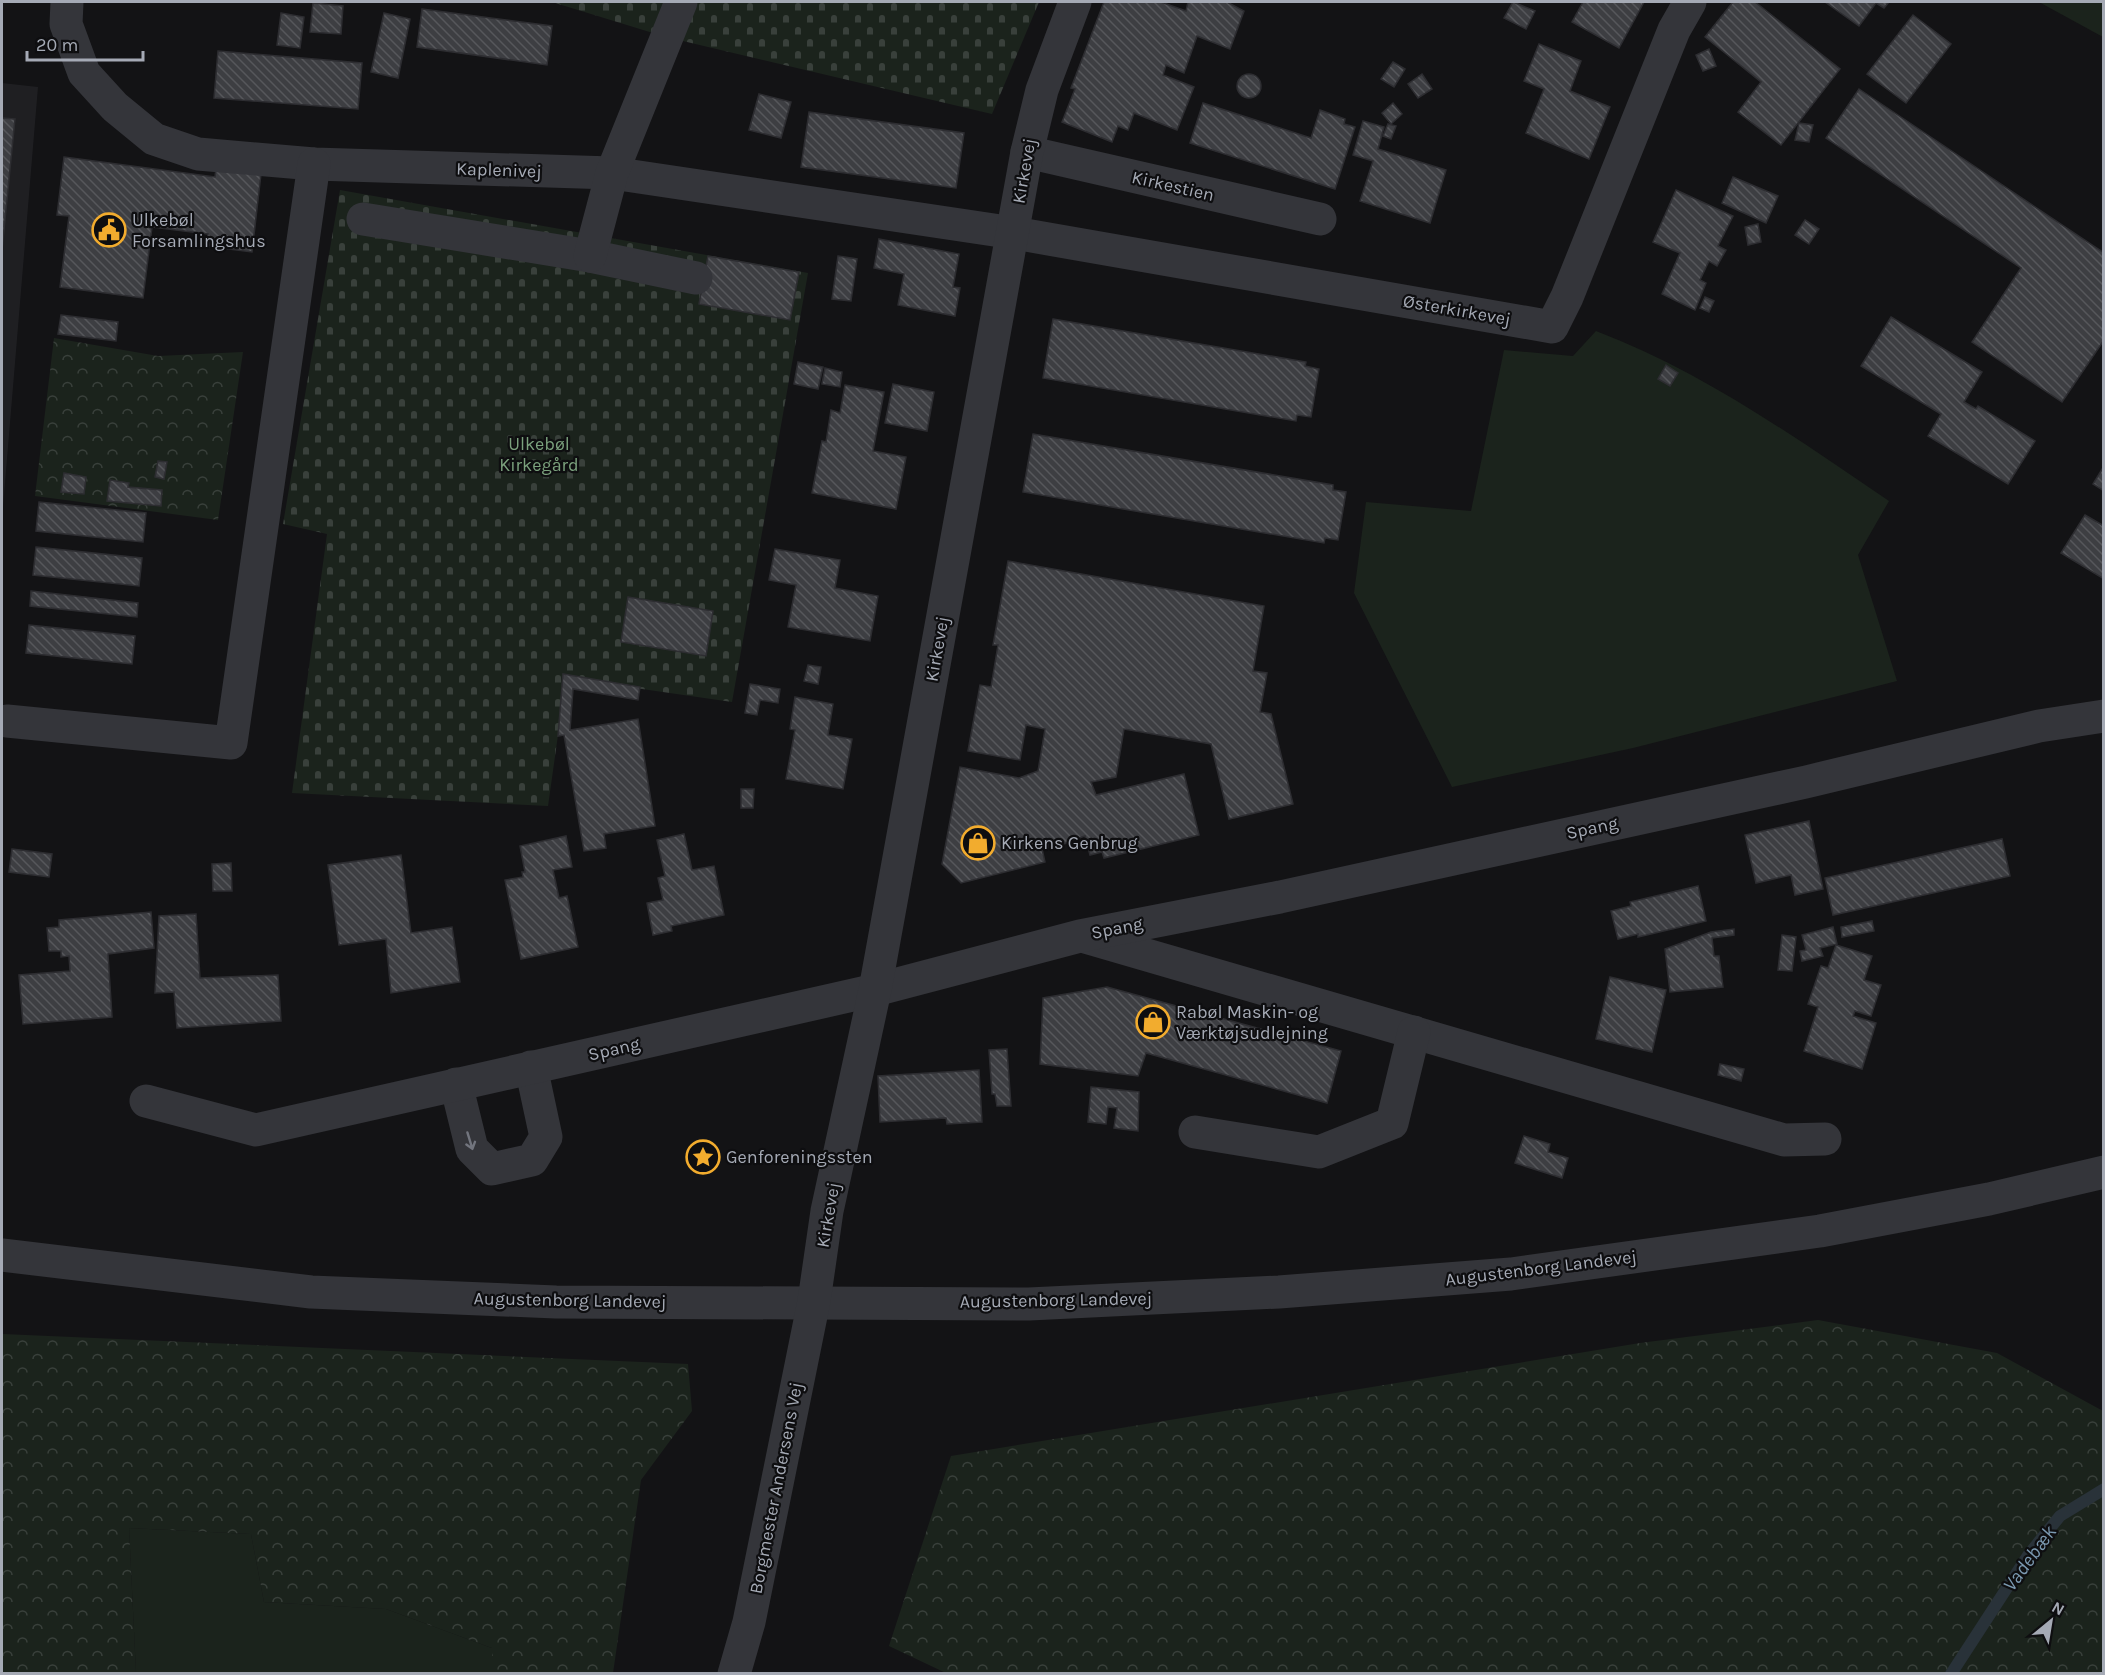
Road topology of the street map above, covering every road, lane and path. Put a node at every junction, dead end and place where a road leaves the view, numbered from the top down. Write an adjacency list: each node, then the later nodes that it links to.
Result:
1 (67, 2): 6 (street, Kaplenivej)
2 (681, 2): 7 (street)
3 (1075, 2): 5 (street, Kirkevej)
4 (1690, 2): 10 (street, Østerkirkevej)
5 (1026, 152): 9 (street, Kirkestien); 10 (street, Kirkevej)
6 (314, 164): 7 (street, Kaplenivej); 14 (street)
7 (612, 173): 10 (street, Kaplenivej); 11 (street)
8 (363, 219): 11 (street)
9 (1320, 219)
10 (1014, 233): 16 (street, Kirkevej)
11 (590, 256): 12 (street)
12 (696, 278)
13 (2103, 716): 15 (street, Spang)
14 (7, 721)
15 (1080, 936): 16 (street, Spang); 17 (street, Spang)
16 (875, 990): 18 (street, Spang); 25 (street, Kirkevej)
17 (1414, 1032): 21 (street); 22 (street, Spang)
18 (531, 1067): 19 (street, Spang); 19 (street, one-way to 18)
19 (456, 1084): 20 (street, Spang)
20 (146, 1101)
21 (1195, 1132)
22 (1825, 1139)
23 (2103, 1172): 25 (street, Augustenborg Landevej)
24 (2, 1255): 25 (street, Augustenborg Landevej)
25 (814, 1301): 26 (street, Borgmester Andersens Vej)
26 (735, 1674)

